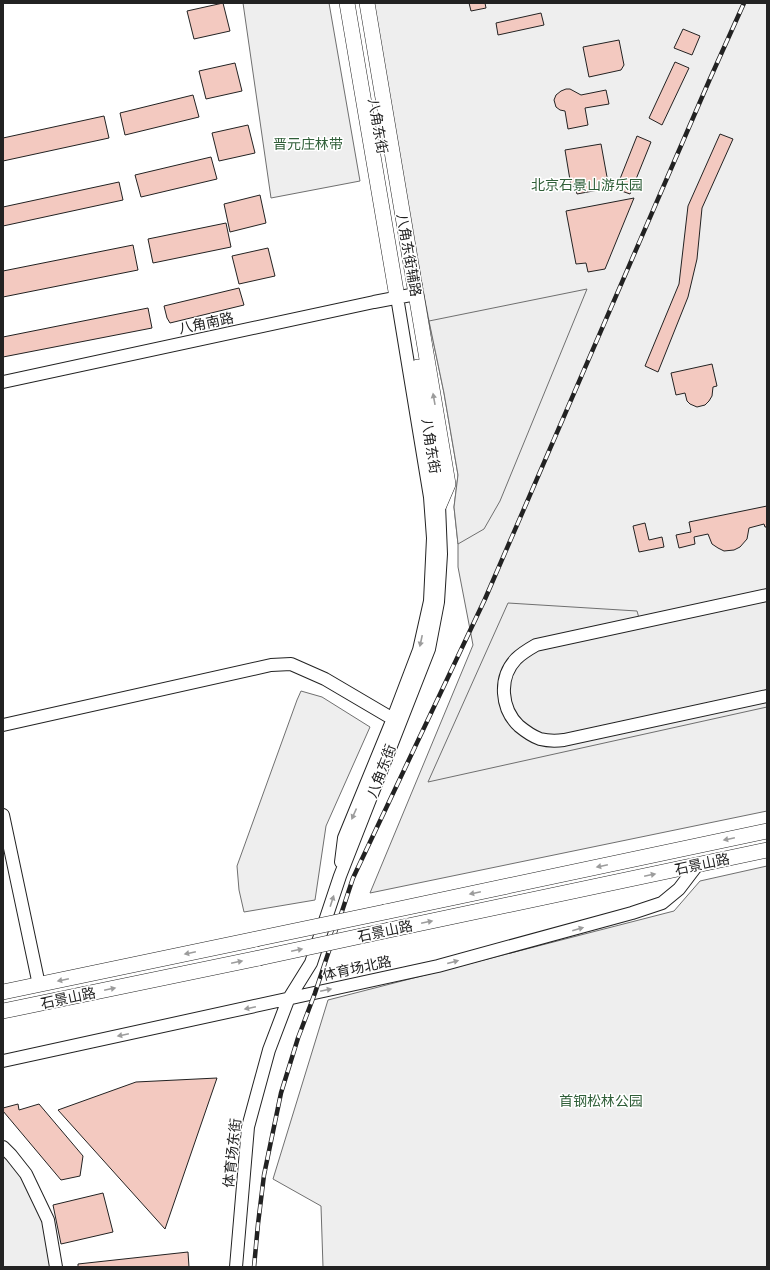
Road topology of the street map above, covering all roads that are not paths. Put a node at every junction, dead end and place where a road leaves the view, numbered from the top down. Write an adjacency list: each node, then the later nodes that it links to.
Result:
1 (348, 3): 4 (main road, 八角东街)
2 (357, 3): 4 (main road, 八角东街)
3 (367, 3): 4 (main road, 八角东街辅路)
4 (406, 296): 5 (street, 八角南路); 6 (main road, 八角东街, one-way to 4); 9 (street, 八角东街, one-way to 9)
5 (3, 382)
6 (439, 505): 15 (street, 八角东街)
7 (767, 595): 8 (street)
8 (767, 696)
9 (393, 719): 10 (street); 15 (street, 八角东街, one-way to 15)
10 (3, 725)
11 (3, 815): 16 (street)
12 (767, 831): 16 (main road, 石景山路, one-way to 16, bridge)
13 (767, 850): 14 (main road, 石景山路)
14 (698, 864): 18 (street, 体育场北路, one-way to 14); 19 (main road, 石景山路, one-way to 14, bridge)
15 (340, 876): 18 (street, 八角东街, one-way to 15)
16 (39, 985): 17 (main road, 石景山路)
17 (3, 992)
18 (288, 1000): 20 (street, 体育场北路, one-way to 20); 23 (street, 体育场东街)
19 (3, 1011)
20 (3, 1061)
21 (3, 1148): 22 (street)
22 (56, 1267)
23 (236, 1267)

